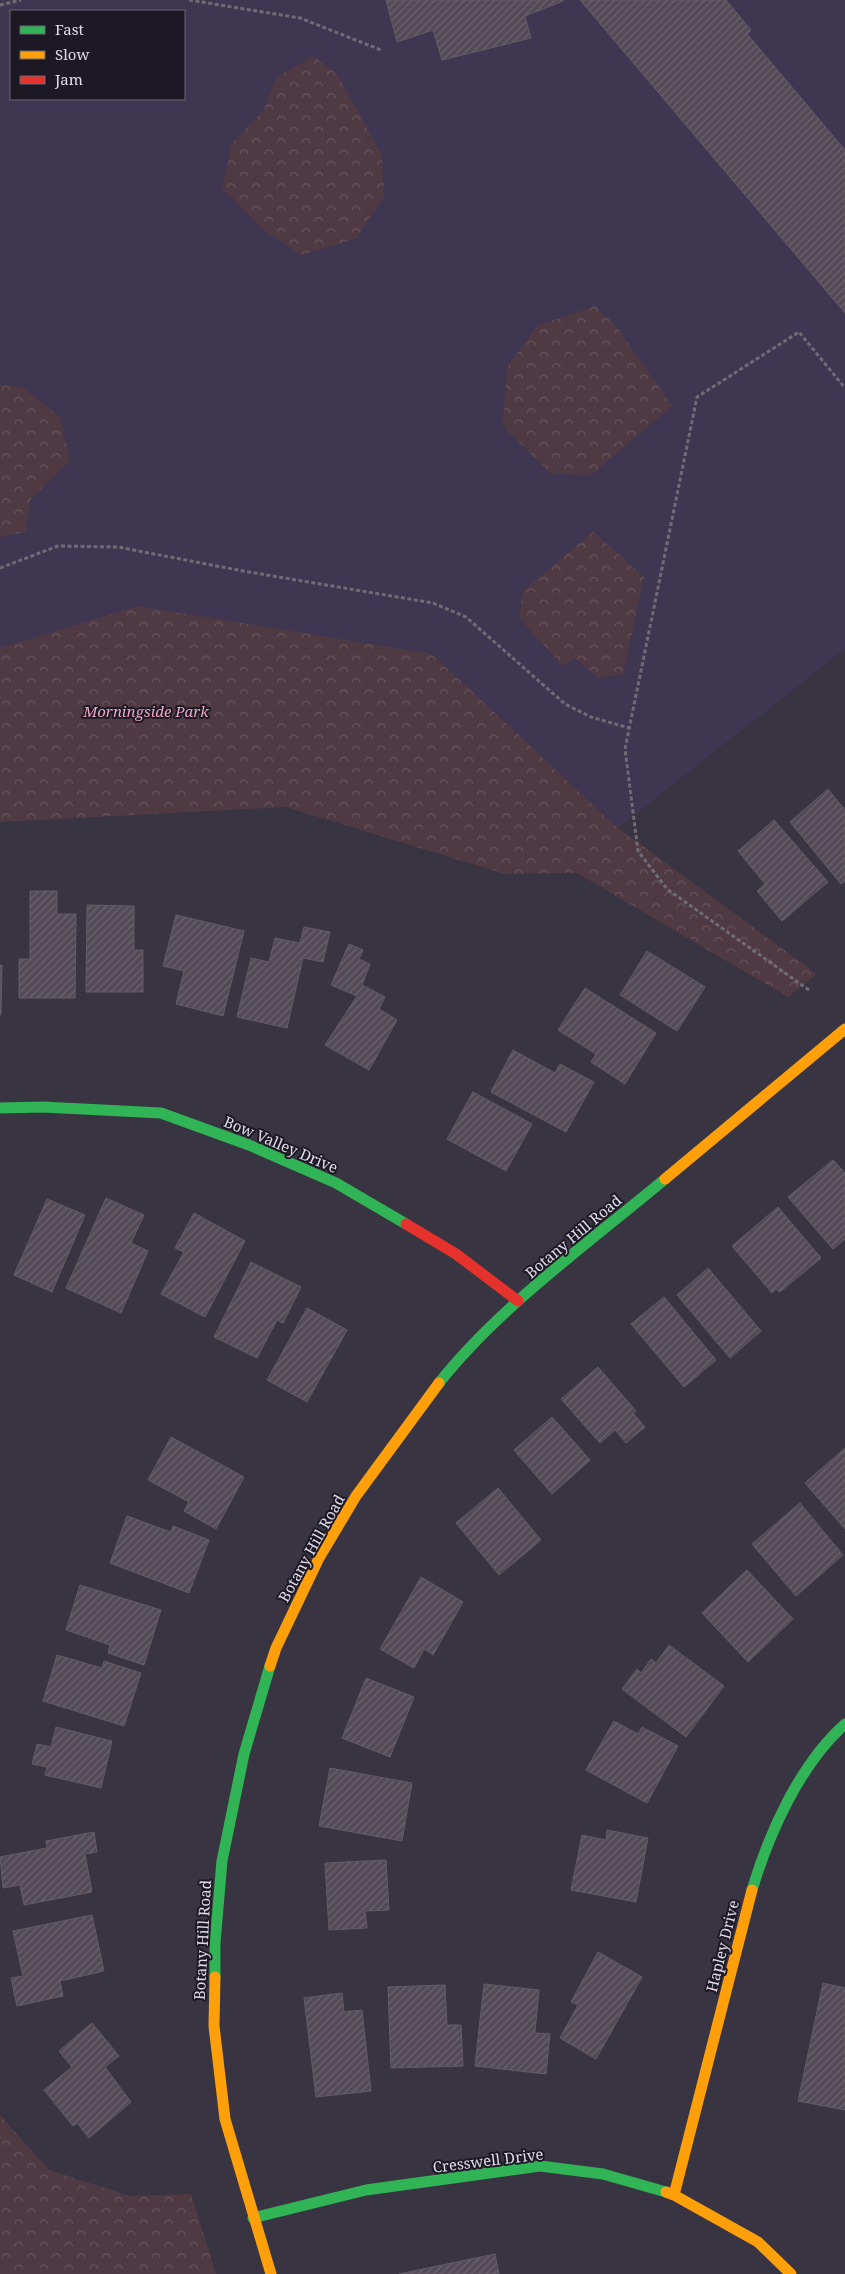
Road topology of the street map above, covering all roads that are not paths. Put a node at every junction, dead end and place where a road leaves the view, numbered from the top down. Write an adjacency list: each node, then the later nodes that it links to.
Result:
1 (845, 1030): 3 (street, Botany Hill Road)
2 (0, 1108): 3 (street, Bow Valley Drive)
3 (518, 1301): 6 (street, Botany Hill Road)
4 (845, 1724): 5 (street, Hapley Drive)
5 (674, 2195): 6 (street, Cresswell Drive); 8 (street, Cresswell Drive)
6 (253, 2218): 7 (street, Botany Hill Road)
7 (271, 2274)
8 (791, 2274)

